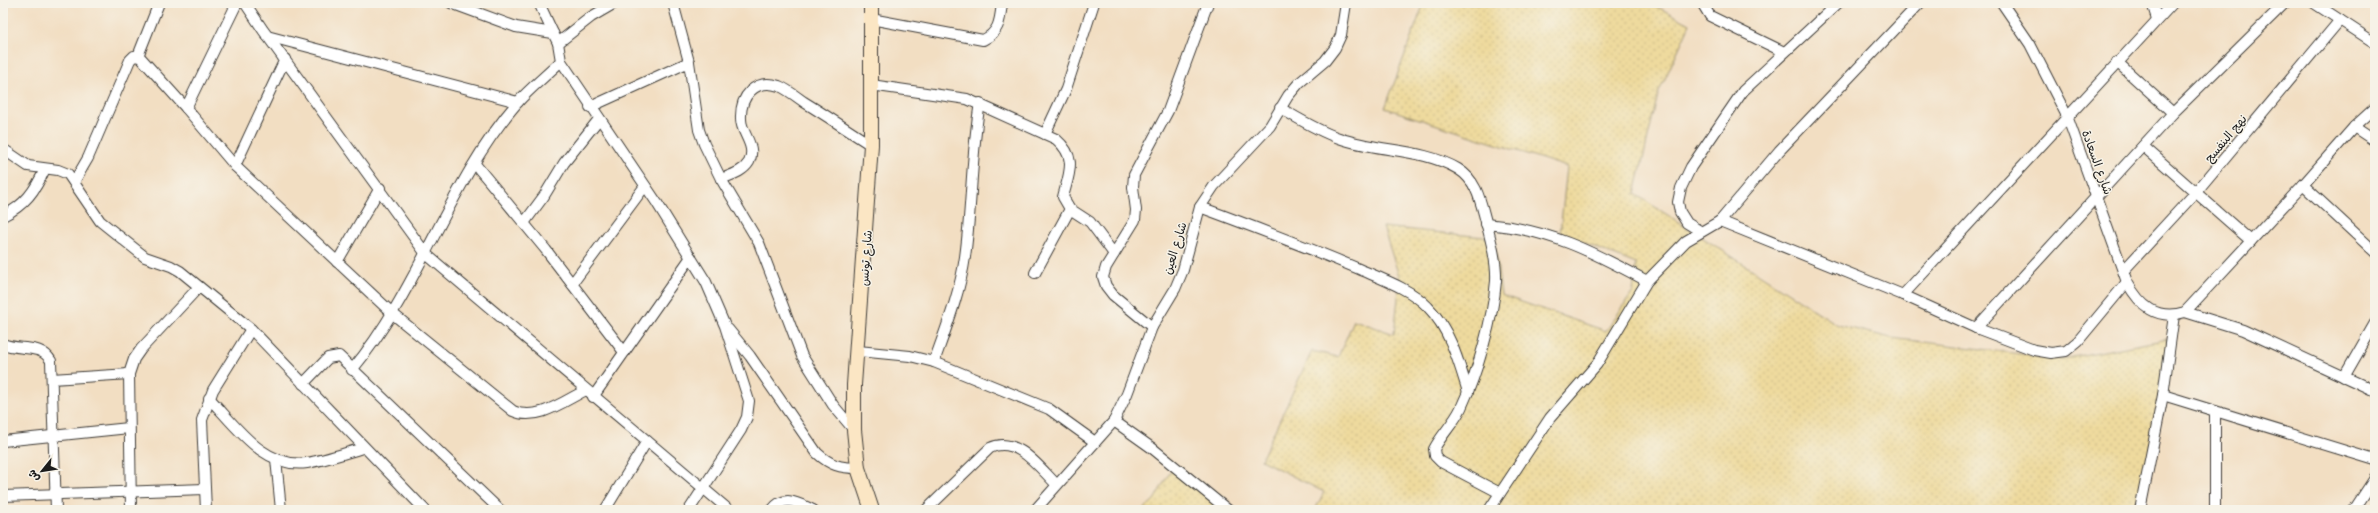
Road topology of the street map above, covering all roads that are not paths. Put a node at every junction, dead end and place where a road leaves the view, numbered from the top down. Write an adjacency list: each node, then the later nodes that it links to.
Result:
1 (159, 3): 30 (street)
2 (237, 3): 39 (street)
3 (246, 3): 26 (street)
4 (451, 3): 21 (street)
5 (539, 3): 25 (street)
6 (615, 3): 27 (street)
7 (673, 3): 33 (street)
8 (871, 3): 22 (street, شارع تونس)
9 (1002, 3): 22 (street)
10 (1094, 3): 46 (street)
11 (1208, 3): 71 (street)
12 (1346, 3): 40 (street, شارع العين)
13 (1702, 3): 29 (street)
14 (1838, 3): 29 (street)
15 (1920, 3): 64 (street)
16 (2002, 3): 43 (street, شارع السعادة)
17 (2152, 3): 23 (street)
18 (2173, 3): 23 (street)
19 (2285, 3): 42 (street)
20 (2314, 3): 24 (street)
21 (475, 7): 25 (street)
22 (871, 19): 35 (street, شارع تونس)
23 (2157, 19): 34 (street)
24 (2340, 20): 28 (street); 59 (street, نهج البنفسج)
25 (553, 33): 27 (street)
26 (267, 36): 31 (street); 36 (street)
27 (558, 43): 32 (street)
28 (2375, 43)
29 (1784, 52): 67 (street)
30 (138, 56): 39 (street); 55 (street)
31 (285, 59): 52 (street); 58 (street)
32 (561, 61): 36 (street); 38 (street)
33 (689, 62): 38 (street); 54 (street)
34 (2117, 62): 42 (street); 43 (street)
35 (871, 85): 37 (street); 48 (street, شارع تونس)
36 (518, 102): 51 (street)
37 (980, 103): 46 (street); 92 (street)
38 (590, 107): 44 (street)
39 (186, 108): 52 (street)
40 (1280, 108): 61 (street, شارع العين); 66 (street)
41 (2375, 108): 45 (street)
42 (2173, 113): 49 (street)
43 (2067, 116): 60 (street, شارع السعادة); 80 (street)
44 (599, 119): 57 (street); 65 (street)
45 (2354, 126): 47 (street); 56 (street)
46 (1046, 134): 62 (street)
47 (2375, 141)
48 (871, 145): 54 (street); 90 (street, شارع تونس)
49 (2143, 146): 59 (street); 60 (street)
50 (3, 149): 53 (street)
51 (475, 164): 65 (street); 70 (street)
52 (234, 166): 73 (street)
53 (45, 169): 55 (street); 63 (street)
54 (721, 179): 106 (street)
55 (74, 182): 79 (street)
56 (2303, 185): 68 (street); 69 (street)
57 (645, 186): 72 (street); 78 (street)
58 (380, 188): 70 (street); 73 (street)
59 (2197, 192): 68 (street); 74 (street, نهج البنفسج)
60 (2097, 196): 74 (street, شارع السعادة); 87 (street)
61 (1200, 207): 86 (street, شارع العين); 99 (street)
62 (1070, 208): 71 (street); 75 (street)
63 (3, 216)
64 (1720, 221): 67 (street); 80 (street)
65 (524, 223): 78 (street)
66 (1486, 224): 76 (street); 99 (street)
67 (1700, 231): 76 (street)
68 (2251, 241): 81 (street)
69 (2375, 252)
70 (426, 254): 82 (street); 100 (street)
71 (1114, 254): 86 (street)
72 (691, 257): 85 (street); 91 (street)
73 (337, 262): 82 (street)
74 (2125, 269): 77 (street, شارع السعادة)
75 (1035, 273)
76 (1647, 281): 120 (street)
77 (2127, 282): 83 (street, شارع السعادة); 87 (street)
78 (572, 284): 91 (street)
79 (198, 288): 88 (street); 94 (street)
80 (1903, 295): 87 (street)
81 (2185, 312): 83 (street); 95 (street)
82 (393, 314): 93 (street); 100 (street)
83 (2174, 315): 101 (street)
84 (2375, 323): 95 (street)
85 (725, 326): 114 (street); 117 (street)
86 (1152, 327): 104 (street, شارع العين)
87 (1976, 328)
88 (251, 329): 97 (street); 102 (street)
89 (3, 344): 96 (street)
90 (858, 351): 92 (street); 106 (street, شارع تونس)
91 (624, 352): 100 (street)
92 (934, 362): 110 (street)
93 (352, 370): 97 (street); 128 (street)
94 (129, 374): 96 (street); 105 (street)
95 (2344, 377): 98 (street)
96 (52, 378): 107 (street)
97 (303, 384): 111 (street)
98 (2375, 391)
99 (1468, 392): 120 (street)
100 (589, 394): 109 (street)
101 (2163, 395): 103 (street); 139 (street)
102 (210, 398): 112 (street); 118 (street)
103 (2215, 411): 113 (street); 140 (street)
104 (1114, 421): 110 (street, شارع العين); 137 (street)
105 (129, 428): 107 (street); 119 (street)
106 (854, 430): 114 (street, شارع تونس)
107 (52, 435): 108 (street); 121 (street)
108 (3, 440)
109 (647, 441): 117 (street); 129 (street)
110 (1095, 442): 116 (street, شارع العين)
111 (364, 448): 112 (street); 127 (street)
112 (276, 459): 126 (street)
113 (2375, 460)
114 (858, 468): 134 (street, شارع تونس)
115 (2375, 478): 141 (street)
116 (1056, 484): 135 (street); 136 (street, شارع العين)
117 (703, 486): 130 (street); 131 (street)
118 (205, 489): 119 (street); 125 (street)
119 (131, 492): 121 (street); 124 (street)
120 (1500, 493): 138 (street)
121 (54, 494): 122 (street); 123 (street)
122 (3, 496)
123 (56, 510)
124 (131, 510)
125 (206, 510)
126 (281, 510)
127 (425, 510)
128 (500, 510)
129 (605, 510)
130 (688, 510)
131 (729, 510)
132 (772, 510): 133 (street)
133 (813, 510)
134 (872, 510)
135 (926, 510)
136 (1035, 510)
137 (1228, 510)
138 (1489, 510)
139 (2140, 510)
140 (2215, 510)
141 (2354, 510)

